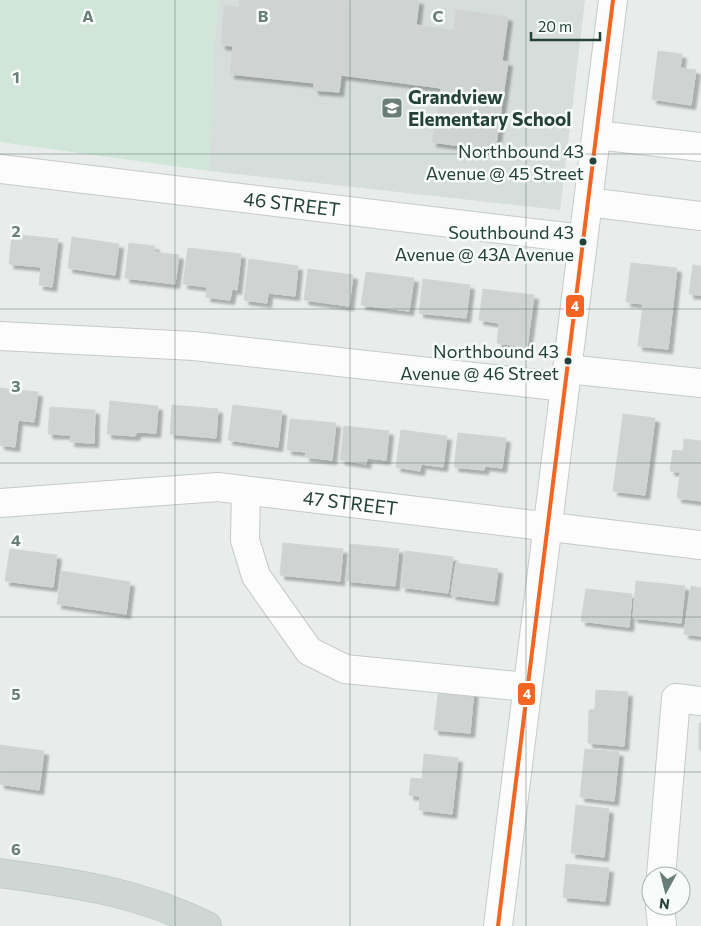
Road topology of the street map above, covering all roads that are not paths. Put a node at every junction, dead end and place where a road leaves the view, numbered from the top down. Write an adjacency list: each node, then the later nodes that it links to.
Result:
1 (613, 0): 2 (street)
2 (597, 135): 3 (street); 5 (street)
3 (701, 147)
4 (0, 169): 7 (street, 46 STREET)
5 (588, 202): 6 (street); 7 (street)
6 (701, 216)
7 (583, 239): 9 (street)
8 (0, 336): 9 (street)
9 (566, 378): 10 (street); 13 (street)
10 (701, 383)
11 (246, 491): 12 (street, 47 STREET); 13 (street, 47 STREET); 15 (street)
12 (0, 503)
13 (548, 527): 14 (street, 47 STREET); 15 (street)
14 (701, 545)
15 (527, 687): 20 (street)
16 (701, 701): 17 (street)
17 (662, 866)
18 (0, 873): 19 (main road)
19 (198, 924)
20 (498, 926)

